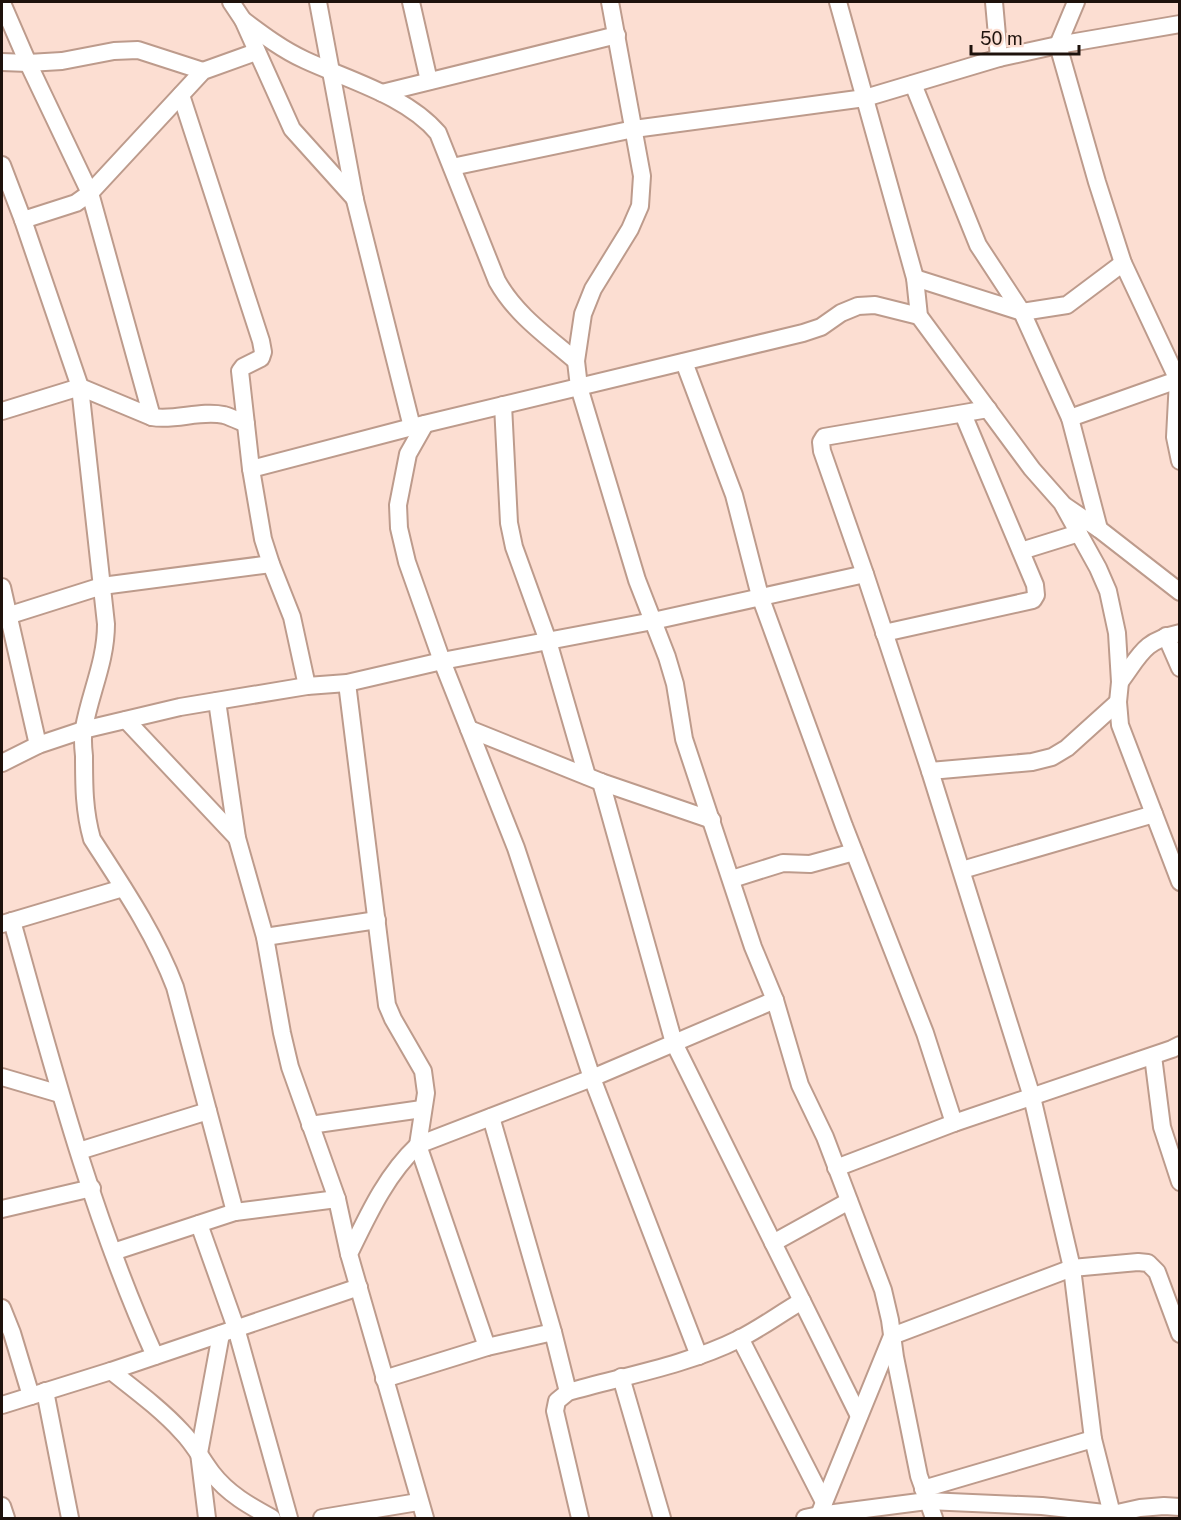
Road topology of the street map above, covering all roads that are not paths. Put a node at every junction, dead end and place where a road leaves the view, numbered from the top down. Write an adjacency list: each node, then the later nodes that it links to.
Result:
1 (231, 2): 9 (street)
2 (318, 2): 18 (street)
3 (411, 2): 19 (street)
4 (610, 2): 11 (street)
5 (838, 2): 23 (street)
6 (994, 2): 14 (street)
7 (1076, 2): 12 (street)
8 (2, 3): 16 (street)
9 (243, 20): 13 (street); 18 (street)
10 (1179, 24): 12 (street)
11 (617, 35): 19 (street); 24 (street)
12 (1058, 45): 14 (street); 30 (street)
13 (256, 52): 17 (street); 28 (street)
14 (999, 58): 20 (street)
15 (2, 62): 16 (street)
16 (28, 63): 17 (street); 27 (street)
17 (203, 71): 22 (street)
18 (331, 71): 21 (street); 28 (street)
19 (429, 81): 21 (street)
20 (913, 84): 23 (street); 32 (street)
21 (382, 93): 26 (street)
22 (181, 95): 27 (street); 45 (street)
23 (865, 98): 24 (street); 31 (street)
24 (634, 129): 26 (street); 34 (street)
25 (2, 165): 29 (street)
26 (452, 167): 34 (street)
27 (90, 193): 29 (street); 43 (street)
28 (355, 200): 46 (street)
29 (23, 220): 37 (street)
30 (1124, 263): 32 (street); 36 (street)
31 (915, 278): 32 (street); 33 (street)
32 (1022, 312): 44 (street)
33 (919, 316): 35 (street); 40 (street)
34 (576, 361): 38 (street)
35 (684, 362): 38 (street); 58 (street)
36 (1179, 379): 44 (street); 47 (street)
37 (80, 387): 41 (street); 43 (street); 55 (street)
38 (579, 387): 39 (street); 60 (street)
39 (503, 405): 46 (street); 63 (street)
40 (988, 409): 42 (street); 49 (street)
41 (2, 411)
42 (963, 414): 52 (street); 54 (street)
43 (152, 417): 45 (street)
44 (1070, 418): 50 (street)
45 (246, 424): 48 (street)
46 (419, 425): 48 (street); 64 (street)
47 (1179, 461)
48 (251, 469): 53 (street)
49 (1062, 503): 50 (street); 51 (street)
50 (1099, 529): 57 (street)
51 (1079, 533): 52 (street); 66 (street)
52 (1021, 551): 61 (street)
53 (271, 564): 55 (street); 68 (street)
54 (865, 574): 58 (street); 61 (street)
55 (102, 586): 59 (street); 73 (street)
56 (2, 587): 59 (street)
57 (1179, 591)
58 (760, 596): 60 (street); 81 (street)
59 (7, 616): 74 (street)
60 (653, 621): 63 (street); 79 (street)
61 (884, 633): 76 (street)
62 (1173, 634): 65 (street); 66 (street)
63 (548, 641): 64 (street); 77 (street)
64 (442, 661): 67 (street); 72 (street)
65 (1179, 668)
66 (1120, 682): 70 (street)
67 (347, 683): 68 (street); 86 (street)
68 (307, 686): 69 (street)
69 (217, 701): 71 (street); 80 (street)
70 (1118, 702): 76 (street); 78 (street)
71 (126, 720): 73 (street); 80 (street)
72 (469, 729): 77 (street); 94 (street)
73 (83, 730): 74 (street); 85 (street)
74 (38, 745): 75 (street)
75 (2, 763)
76 (930, 771): 82 (street)
77 (594, 779): 79 (street); 90 (street)
78 (1154, 814): 82 (street); 84 (street)
79 (712, 820): 83 (street)
80 (237, 838): 88 (street)
81 (854, 852): 83 (street); 100 (street)
82 (962, 870): 96 (street)
83 (732, 879): 89 (street)
84 (1179, 882)
85 (123, 888): 87 (street); 98 (street)
86 (377, 920): 88 (street); 97 (street)
87 (7, 923): 95 (street)
88 (265, 937): 101 (street)
89 (775, 1000): 90 (street); 104 (street)
90 (674, 1043): 94 (street); 112 (street)
91 (1179, 1045): 92 (street)
92 (1153, 1056): 96 (street); 105 (street)
93 (2, 1077): 95 (street)
94 (592, 1078): 99 (street); 126 (street)
95 (60, 1094): 103 (street)
96 (1032, 1097): 100 (street); 115 (street)
97 (422, 1109): 101 (street); 102 (street)
98 (208, 1111): 103 (street); 110 (street)
99 (492, 1117): 102 (street); 120 (street)
100 (954, 1123): 104 (street)
101 (310, 1125): 107 (street)
102 (418, 1145): 114 (street); 124 (street)
103 (79, 1151): 106 (street)
104 (836, 1168): 108 (street)
105 (1179, 1182)
106 (92, 1188): 109 (street); 113 (street)
107 (337, 1199): 110 (street); 114 (street)
108 (849, 1201): 112 (street); 122 (street)
109 (2, 1209)
110 (235, 1212): 111 (street)
111 (199, 1224): 113 (street); 119 (street)
112 (773, 1243): 117 (street)
113 (113, 1252): 125 (street)
114 (349, 1254): 116 (street)
115 (1072, 1268): 121 (street); 122 (street); 134 (street)
116 (359, 1287): 119 (street); 129 (street)
117 (802, 1301): 123 (street); 133 (street)
118 (2, 1308): 131 (street)
119 (229, 1331): 125 (street); 135 (street); 147 (street)
120 (553, 1332): 124 (street); 130 (street)
121 (1179, 1334)
122 (892, 1336): 133 (street); 136 (street)
123 (740, 1338): 126 (street); 140 (street)
124 (487, 1347): 129 (street)
125 (155, 1356): 127 (street)
126 (699, 1356): 128 (street)
127 (111, 1371): 131 (street); 135 (street)
128 (621, 1377): 130 (street); 151 (street)
129 (384, 1379): 137 (street)
130 (568, 1392): 150 (street)
131 (38, 1393): 132 (street); 144 (street)
132 (2, 1405)
133 (859, 1416): 140 (street)
134 (1093, 1439): 136 (street); 142 (street)
135 (199, 1453): 145 (street); 146 (street)
136 (925, 1495): 140 (street); 142 (street); 152 (street)
137 (418, 1502): 141 (street); 149 (street)
138 (2, 1506): 143 (street)
139 (1179, 1507): 142 (street)
140 (821, 1513)
141 (345, 1516): 148 (street)
142 (1113, 1516)
143 (6, 1518)
144 (70, 1518)
145 (207, 1518)
146 (272, 1518)
147 (289, 1518)
148 (322, 1518)
149 (425, 1518)
150 (580, 1518)
151 (662, 1518)
152 (934, 1518)

